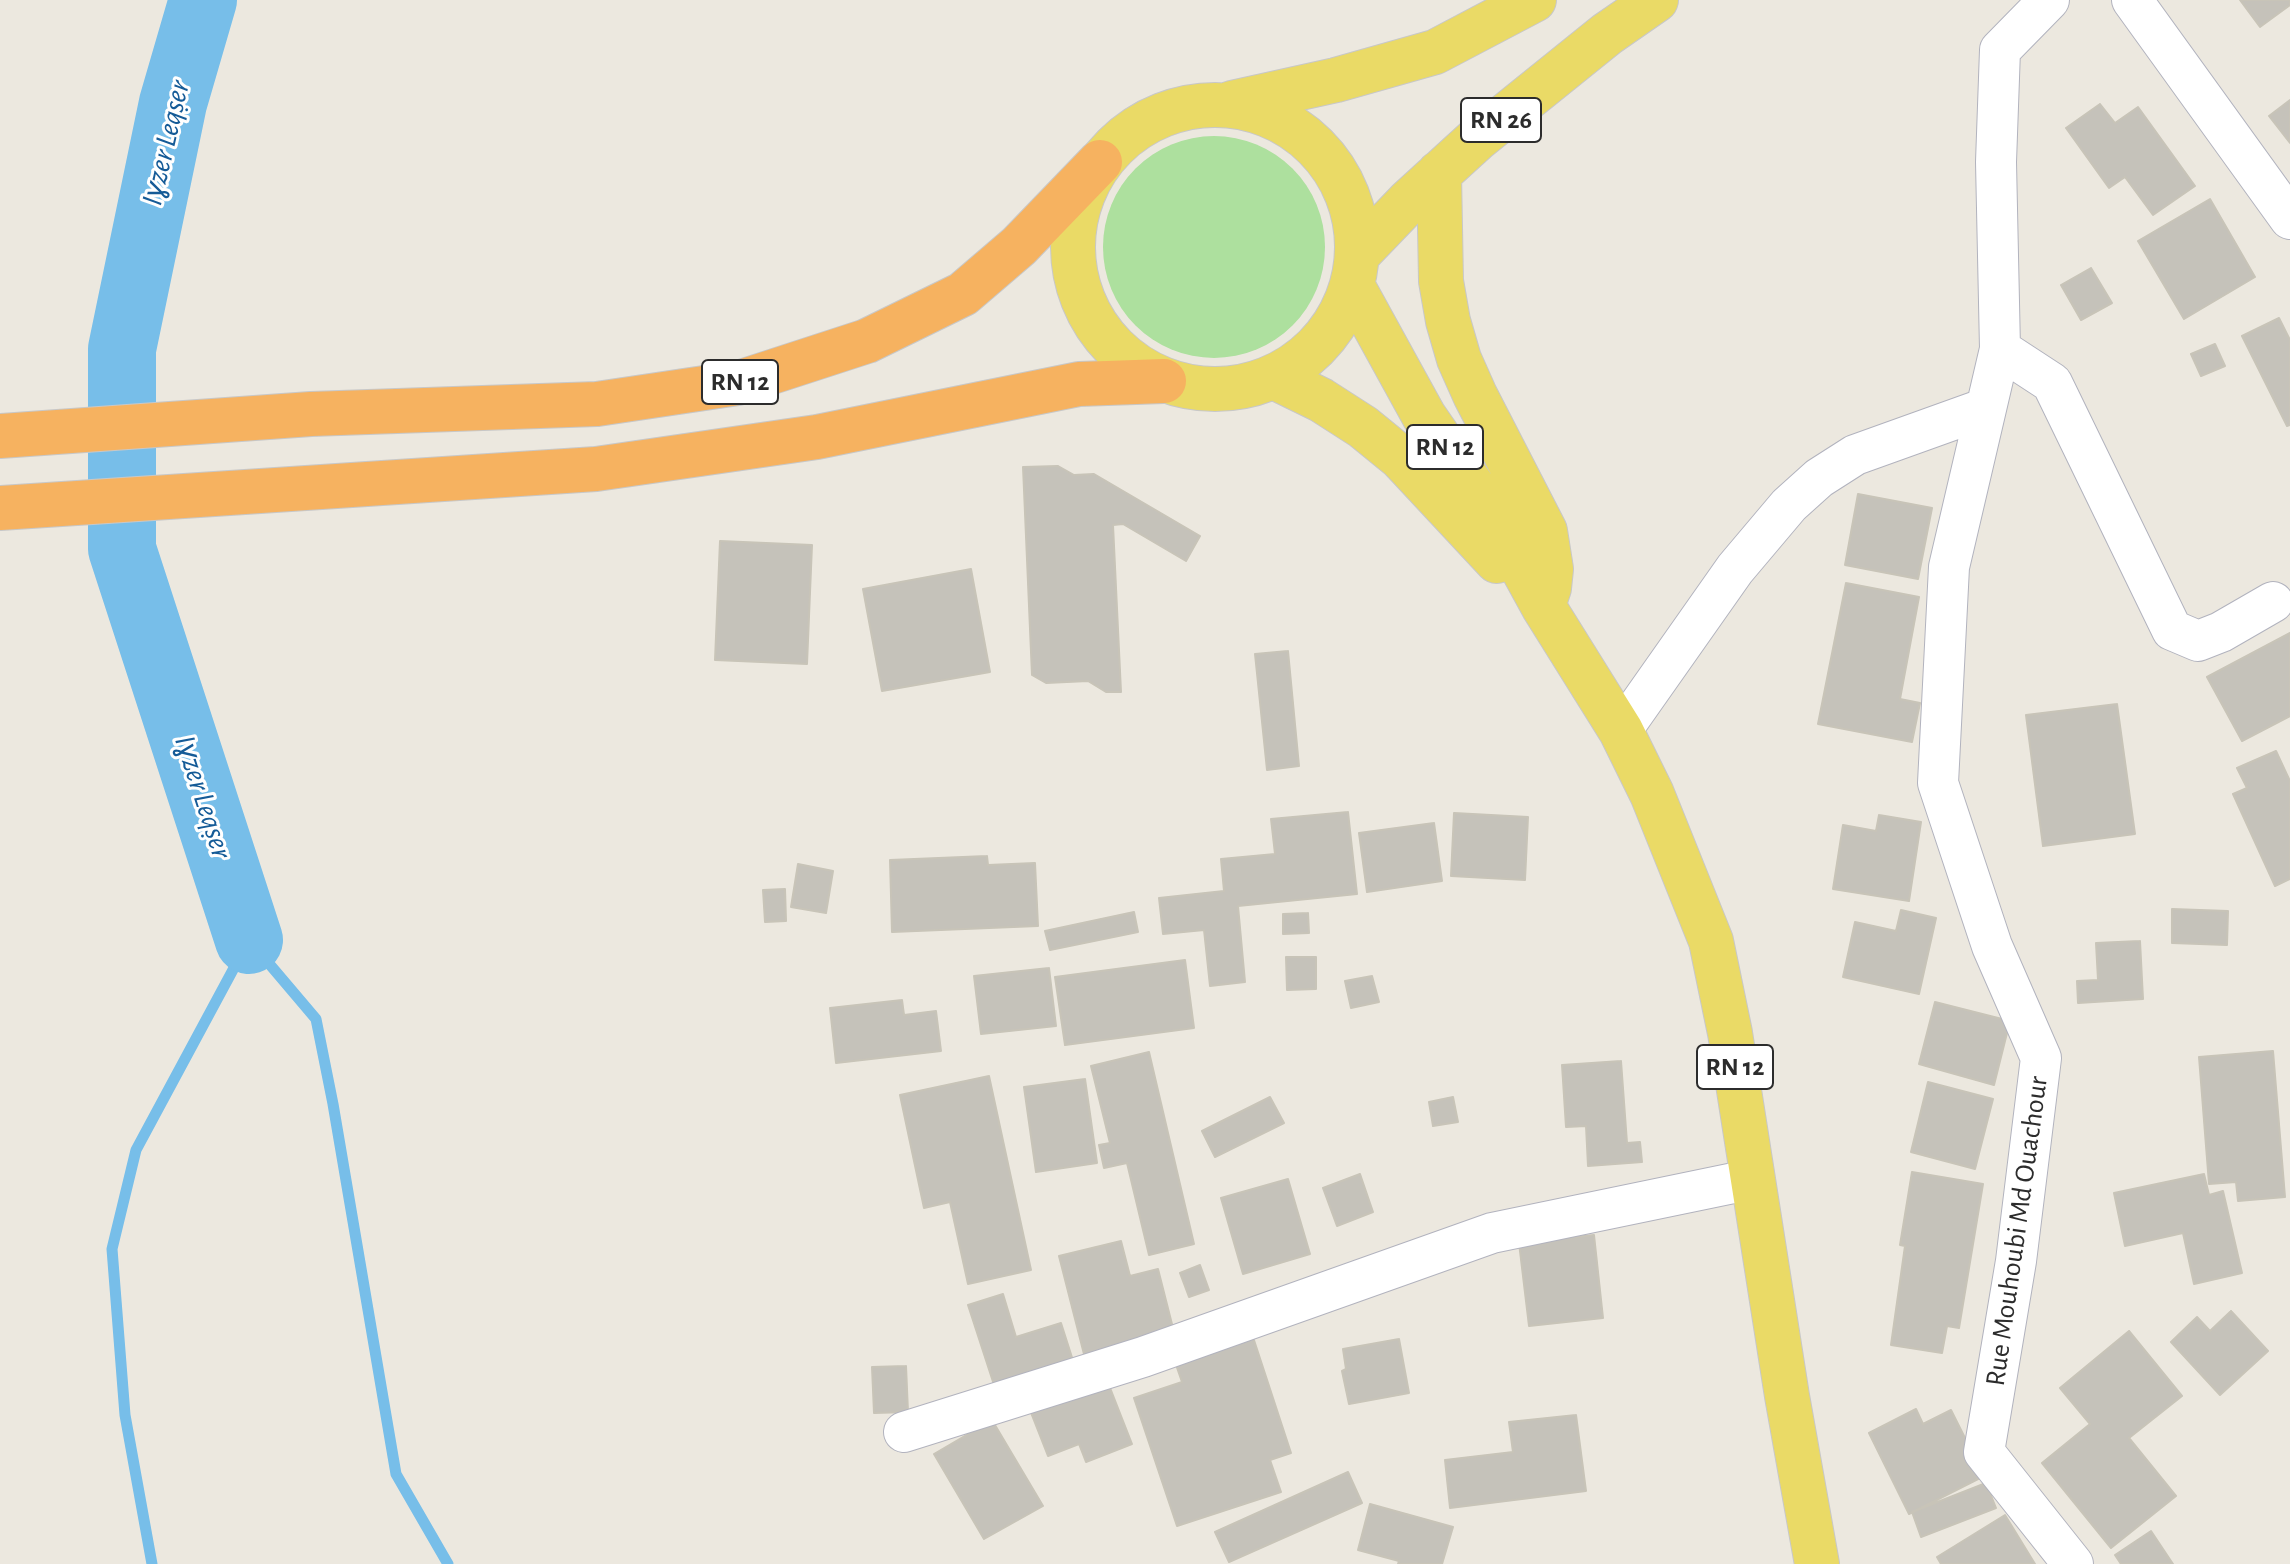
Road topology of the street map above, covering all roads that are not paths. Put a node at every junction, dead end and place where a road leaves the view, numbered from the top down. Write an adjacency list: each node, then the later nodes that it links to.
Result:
1 (1534, 0): 5 (main road)
2 (1656, 0): 7 (main road, RN 26)
3 (2049, 0): 10 (street, Rue Mouhoubi Md Ouachour)
4 (2132, 0): 8 (street)
5 (1228, 104): 6 (main road); 9 (main road)
6 (1100, 162): 12 (main road); 14 (highway, RN 12)
7 (1439, 173): 9 (main road, RN 26); 17 (main road)
8 (2290, 219)
9 (1355, 269): 11 (main road); 17 (main road, RN 12)
10 (2000, 349): 13 (street, Rue Mouhoubi Md Ouachour); 16 (street)
11 (1276, 378): 12 (main road); 17 (main road, RN 12)
12 (1164, 381): 15 (highway, RN 12)
13 (1986, 408): 18 (street); 22 (street, Rue Mouhoubi Md Ouachour)
14 (1, 436)
15 (7, 508)
16 (2273, 602)
17 (1543, 606): 18 (main road, RN 12)
18 (1621, 731): 19 (main road, RN 12)
19 (1753, 1179): 20 (street); 21 (main road, RN 12)
20 (904, 1432)
21 (1817, 1564)
22 (2073, 1564)

